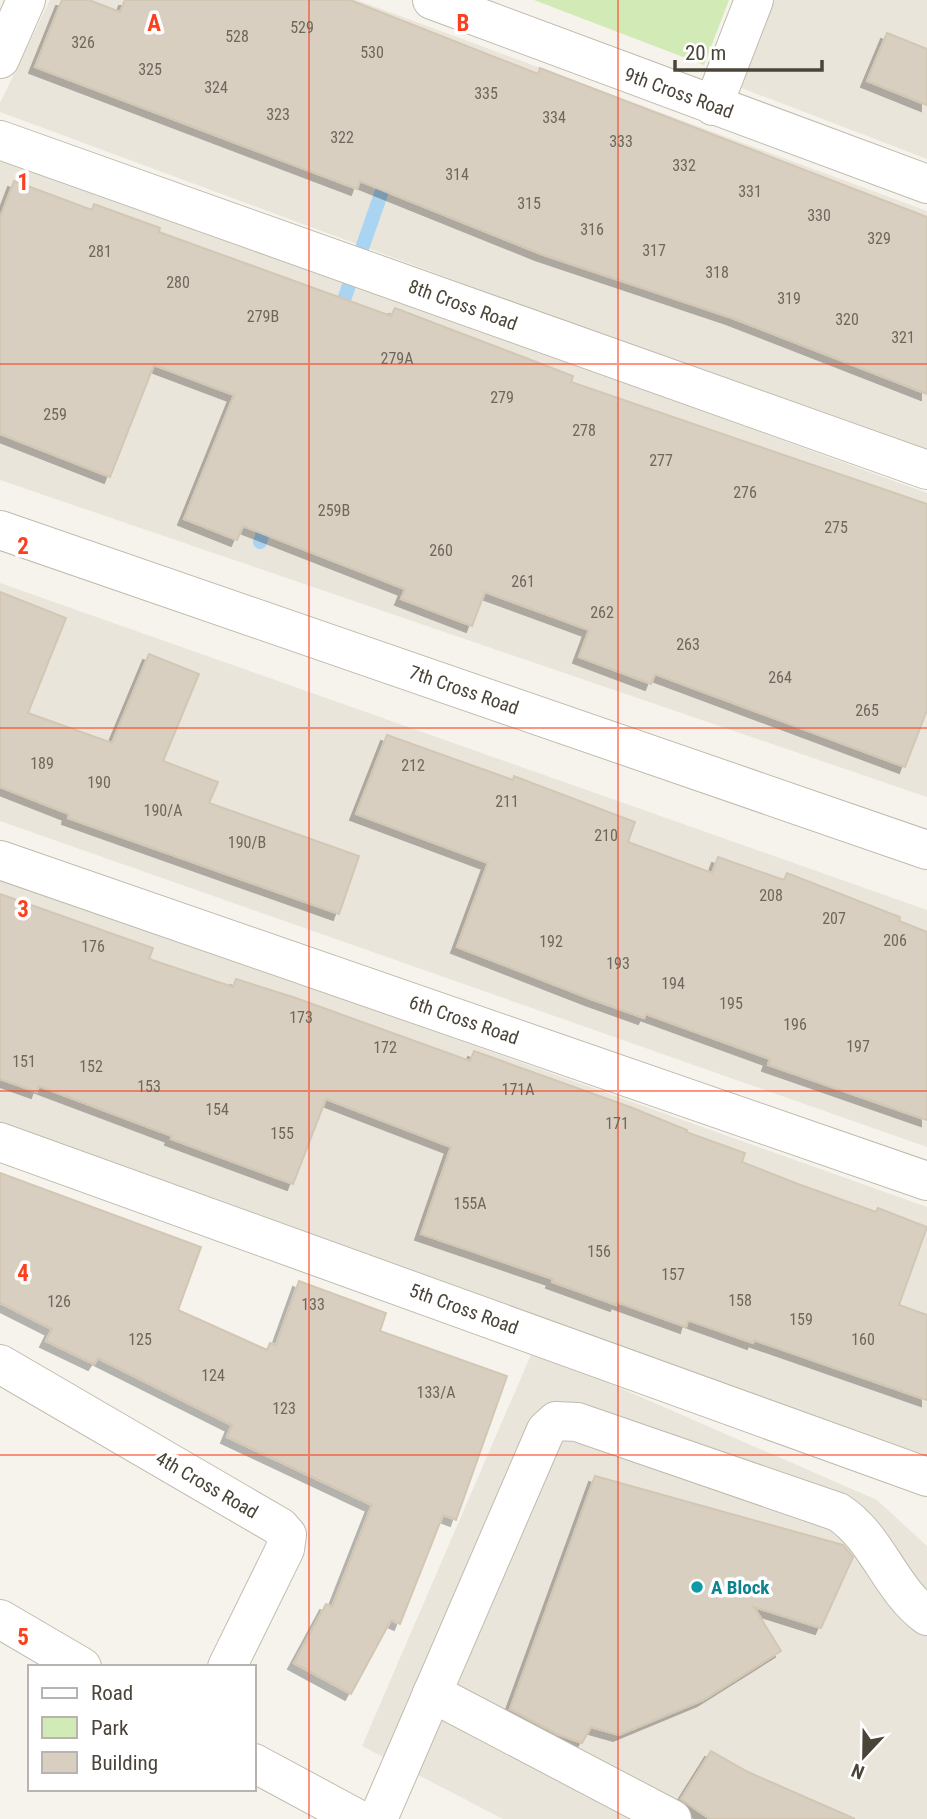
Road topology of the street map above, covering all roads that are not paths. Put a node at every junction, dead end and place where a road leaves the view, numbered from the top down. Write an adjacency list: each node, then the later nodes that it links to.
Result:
1 (26, 0): 4 (street)
2 (432, 0): 5 (street, 9th Cross Road)
3 (754, 0): 5 (street)
4 (0, 59)
5 (713, 106): 7 (street, 9th Cross Road)
6 (0, 140): 8 (street, 8th Cross Road)
7 (927, 184)
8 (927, 471)
9 (0, 530): 10 (street, 7th Cross Road)
10 (927, 850)
11 (0, 860): 13 (street, 6th Cross Road)
12 (0, 1142): 15 (street, 5th Cross Road)
13 (927, 1181)
14 (0, 1364): 19 (street, 4th Cross Road)
15 (927, 1477)
16 (927, 1616): 20 (street)
17 (0, 1619): 18 (street)
18 (79, 1665)
19 (229, 1665)
20 (432, 1693): 23 (street); 24 (street)
21 (256, 1764): 22 (street)
22 (358, 1819)
23 (379, 1819)
24 (672, 1819)

